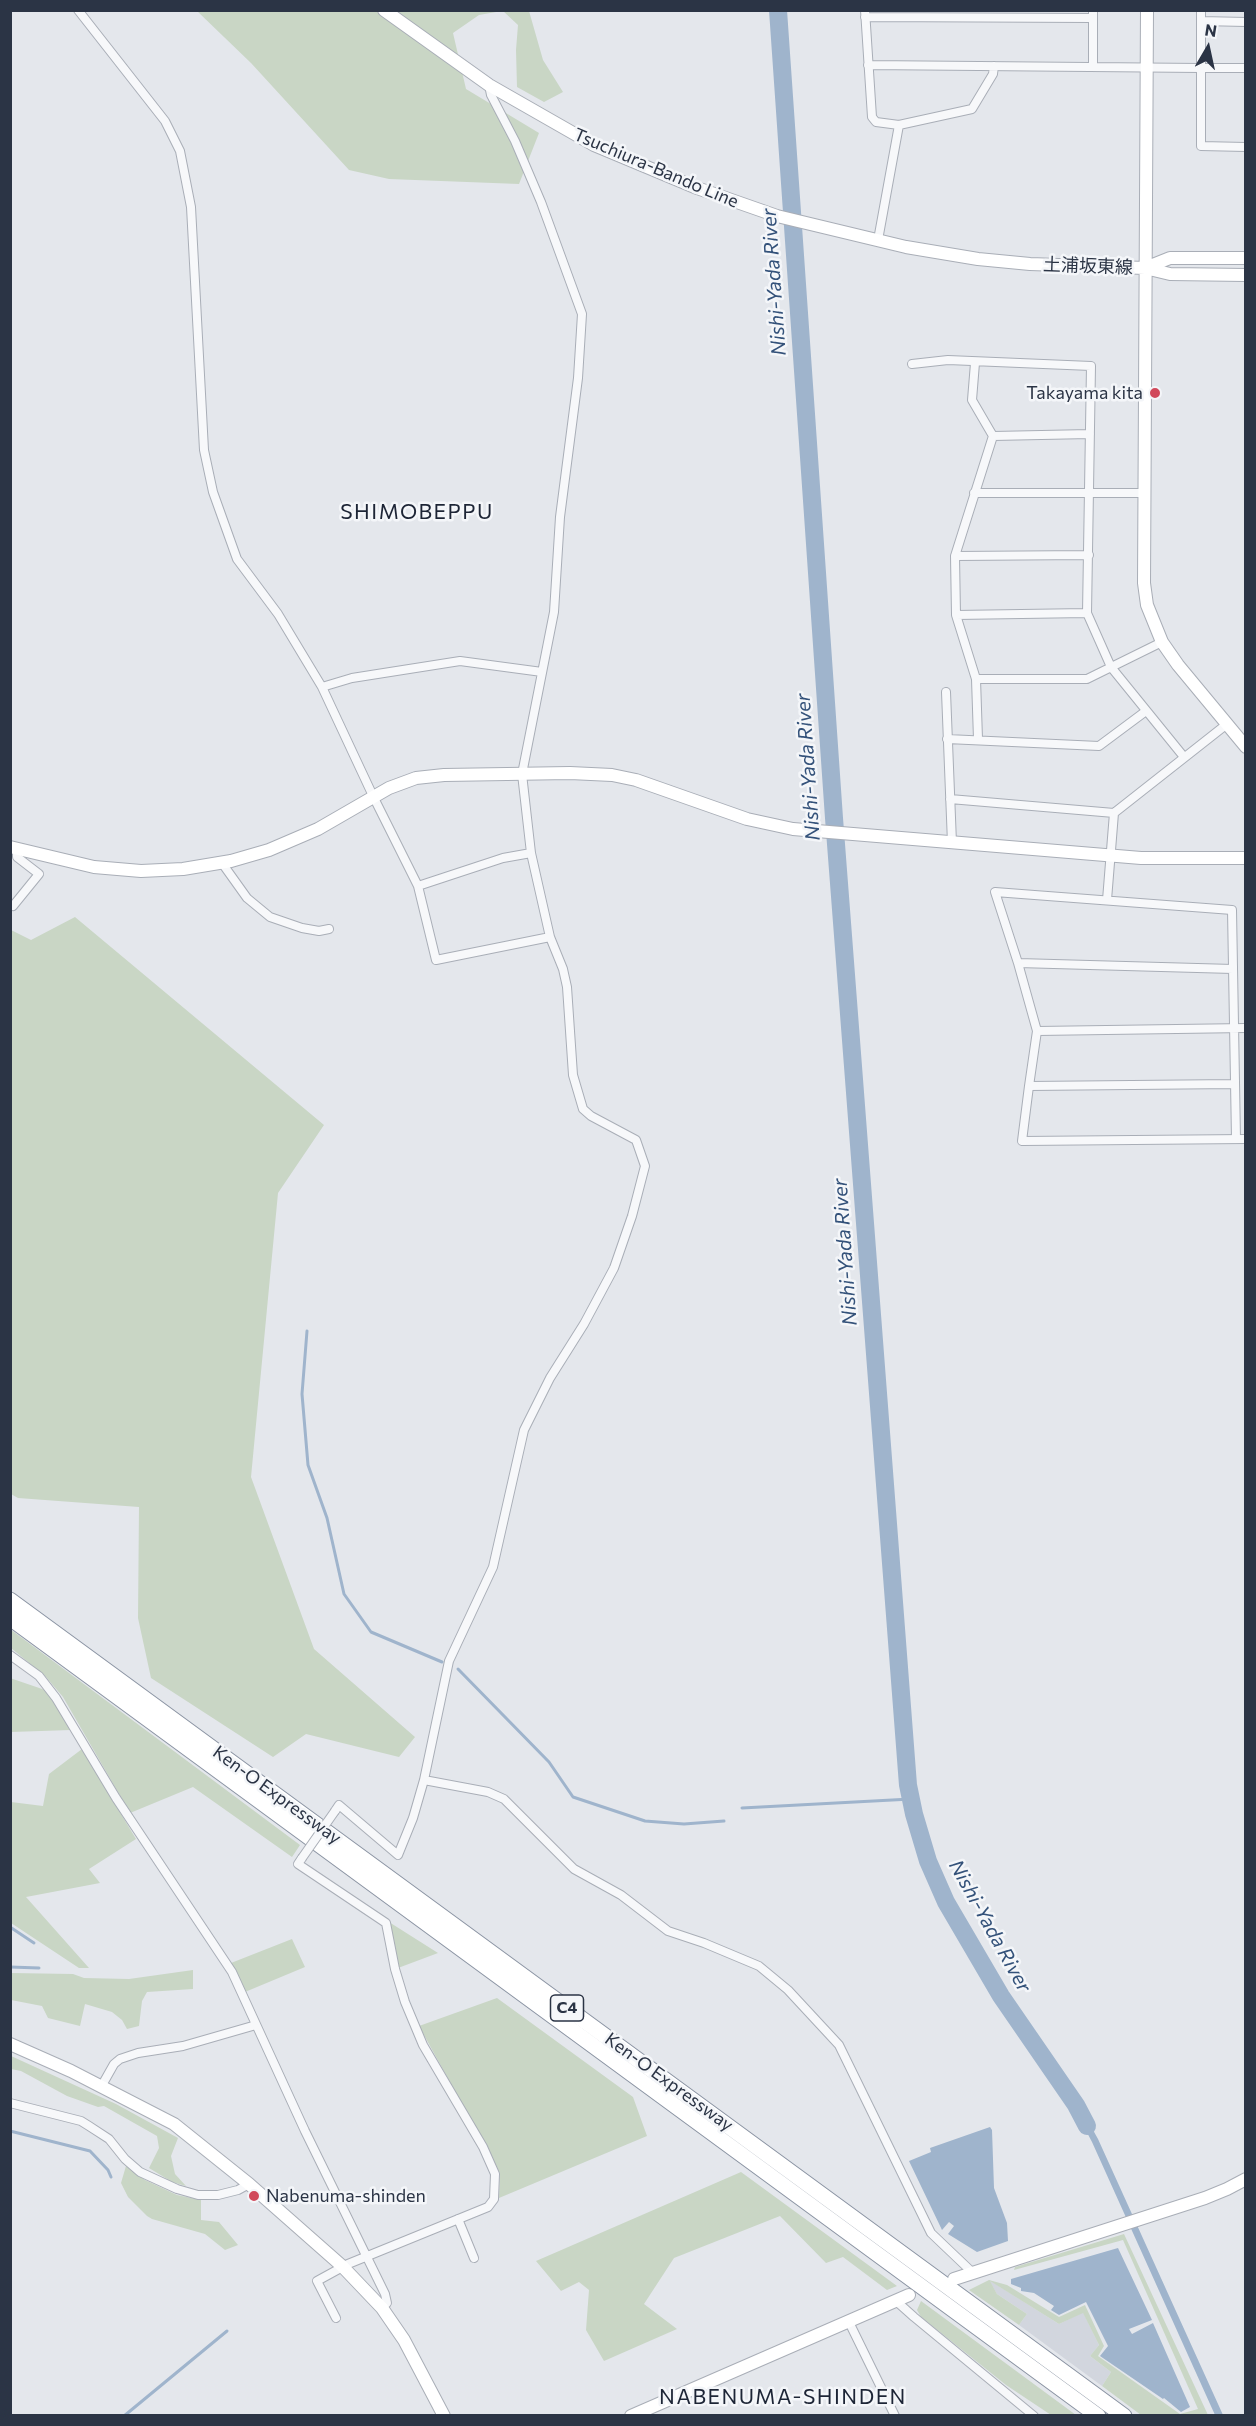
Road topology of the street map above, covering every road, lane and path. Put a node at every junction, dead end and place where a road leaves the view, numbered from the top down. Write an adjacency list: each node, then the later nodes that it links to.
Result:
1 (78, 10): 37 (street)
2 (384, 10): 15 (street, Tsuchiura-Bando Line)
3 (1147, 10): 12 (street)
4 (1201, 10): 7 (street)
5 (865, 14): 6 (street); 9 (street)
6 (1093, 14): 11 (street)
7 (1201, 21): 8 (street); 13 (street)
8 (1245, 22)
9 (868, 65): 10 (street); 16 (street)
10 (994, 66): 11 (street); 16 (street)
11 (1093, 67): 12 (street)
12 (1147, 67): 13 (street); 20 (street)
13 (1201, 68): 14 (street); 17 (street)
14 (1245, 68)
15 (489, 85): 18 (street, Tsuchiura-Bando Line); 35 (street)
16 (899, 125): 18 (street)
17 (1245, 147)
18 (878, 240): 20 (street, 土浦坂東線)
19 (1245, 258): 20 (street)
20 (1145, 268): 21 (street); 27 (street)
21 (1245, 275)
22 (975, 363): 23 (street); 24 (street); 25 (street)
23 (912, 364)
24 (1090, 434): 25 (street); 26 (street)
25 (993, 436): 28 (street)
26 (1090, 492): 27 (street); 28 (street); 29 (street)
27 (1143, 493): 33 (street)
28 (974, 494): 30 (street)
29 (1089, 555): 30 (street); 31 (street)
30 (955, 556): 32 (street)
31 (1087, 613): 32 (street); 34 (street)
32 (956, 615): 36 (street)
33 (1162, 642): 34 (street); 40 (street)
34 (1112, 667): 36 (street); 39 (street)
35 (542, 672): 37 (street); 45 (street)
36 (976, 679): 42 (street)
37 (322, 687): 46 (street)
38 (946, 692): 41 (street)
39 (1146, 711): 42 (street); 44 (street)
40 (1227, 724): 43 (street); 44 (street)
41 (947, 739): 42 (street); 47 (street)
42 (978, 739)
43 (1245, 747)
44 (1184, 757): 48 (street)
45 (522, 774): 46 (street); 49 (street); 51 (street)
46 (373, 796): 54 (street); 55 (street)
47 (950, 799): 48 (street); 49 (street)
48 (1114, 813): 52 (street)
49 (952, 843): 52 (street)
50 (14, 848): 54 (street); 57 (street)
51 (531, 853): 55 (street); 59 (street)
52 (1111, 856): 53 (street); 56 (street)
53 (1245, 858)
54 (222, 863): 58 (street)
55 (418, 886): 59 (street)
56 (1107, 900): 60 (street); 61 (street)
57 (10, 904)
58 (330, 929)
59 (550, 937): 72 (street)
60 (1018, 963): 61 (street); 64 (street)
61 (1233, 969): 63 (street)
62 (1245, 1028): 63 (street)
63 (1234, 1029): 64 (street); 65 (street)
64 (1037, 1031): 66 (street)
65 (1235, 1084): 66 (street); 67 (street)
66 (1029, 1086): 67 (street)
67 (1236, 1139): 68 (street)
68 (1245, 1139)
69 (10, 1600): 95 (highway, Ken-O Expressway / C4)
70 (10, 1618): 94 (highway, Ken-O Expressway / C4)
71 (10, 1654): 73 (street)
72 (424, 1780): 79 (street, bridge); 83 (street)
73 (256, 2025): 75 (street); 80 (street)
74 (10, 2044): 75 (street)
75 (101, 2086): 78 (street)
76 (10, 2103): 78 (street)
77 (1245, 2179): 83 (street)
78 (249, 2184): 82 (street)
79 (458, 2219): 80 (street); 81 (street)
80 (368, 2256): 82 (street); 87 (street)
81 (474, 2258)
82 (342, 2266): 87 (street); 88 (street)
83 (973, 2273): 84 (street)
84 (954, 2279)
85 (909, 2295): 86 (street)
86 (896, 2300): 89 (street); 93 (street)
87 (382, 2308): 90 (street)
88 (336, 2318)
89 (848, 2320): 91 (street); 92 (street)
90 (444, 2415)
91 (631, 2415)
92 (895, 2415)
93 (1034, 2415)
94 (1098, 2415)
95 (1124, 2415)

